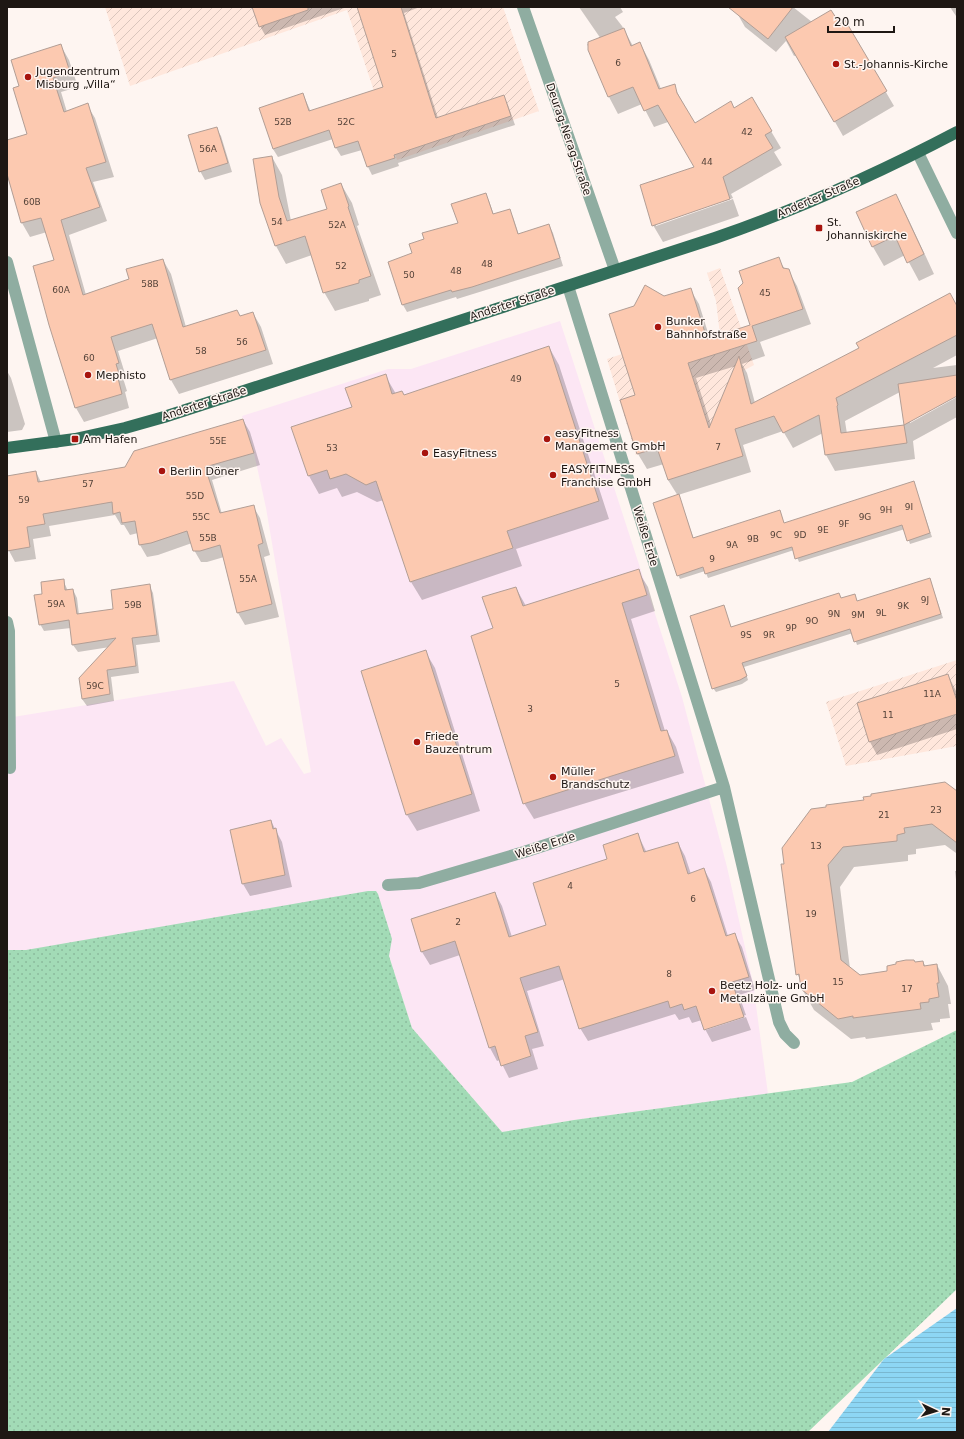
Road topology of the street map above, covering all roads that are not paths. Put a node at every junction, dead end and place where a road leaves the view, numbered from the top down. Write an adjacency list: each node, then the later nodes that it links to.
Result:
1 (523, 7): 6 (street, Deurag-Nerag-Straße)
2 (957, 132): 3 (main road, Anderter Straße)
3 (918, 153): 4 (street); 6 (main road, Anderter Straße)
4 (957, 233)
5 (7, 262): 8 (street)
6 (615, 270): 7 (main road, Anderter Straße)
7 (568, 286): 8 (main road, Anderter Straße); 12 (street, Weiße Erde)
8 (56, 442): 9 (main road, Anderter Straße)
9 (7, 448)
10 (7, 622): 11 (street)
11 (10, 768)
12 (724, 788): 13 (street, Weiße Erde); 14 (street, Weiße Erde)
13 (388, 885)
14 (794, 1043)

